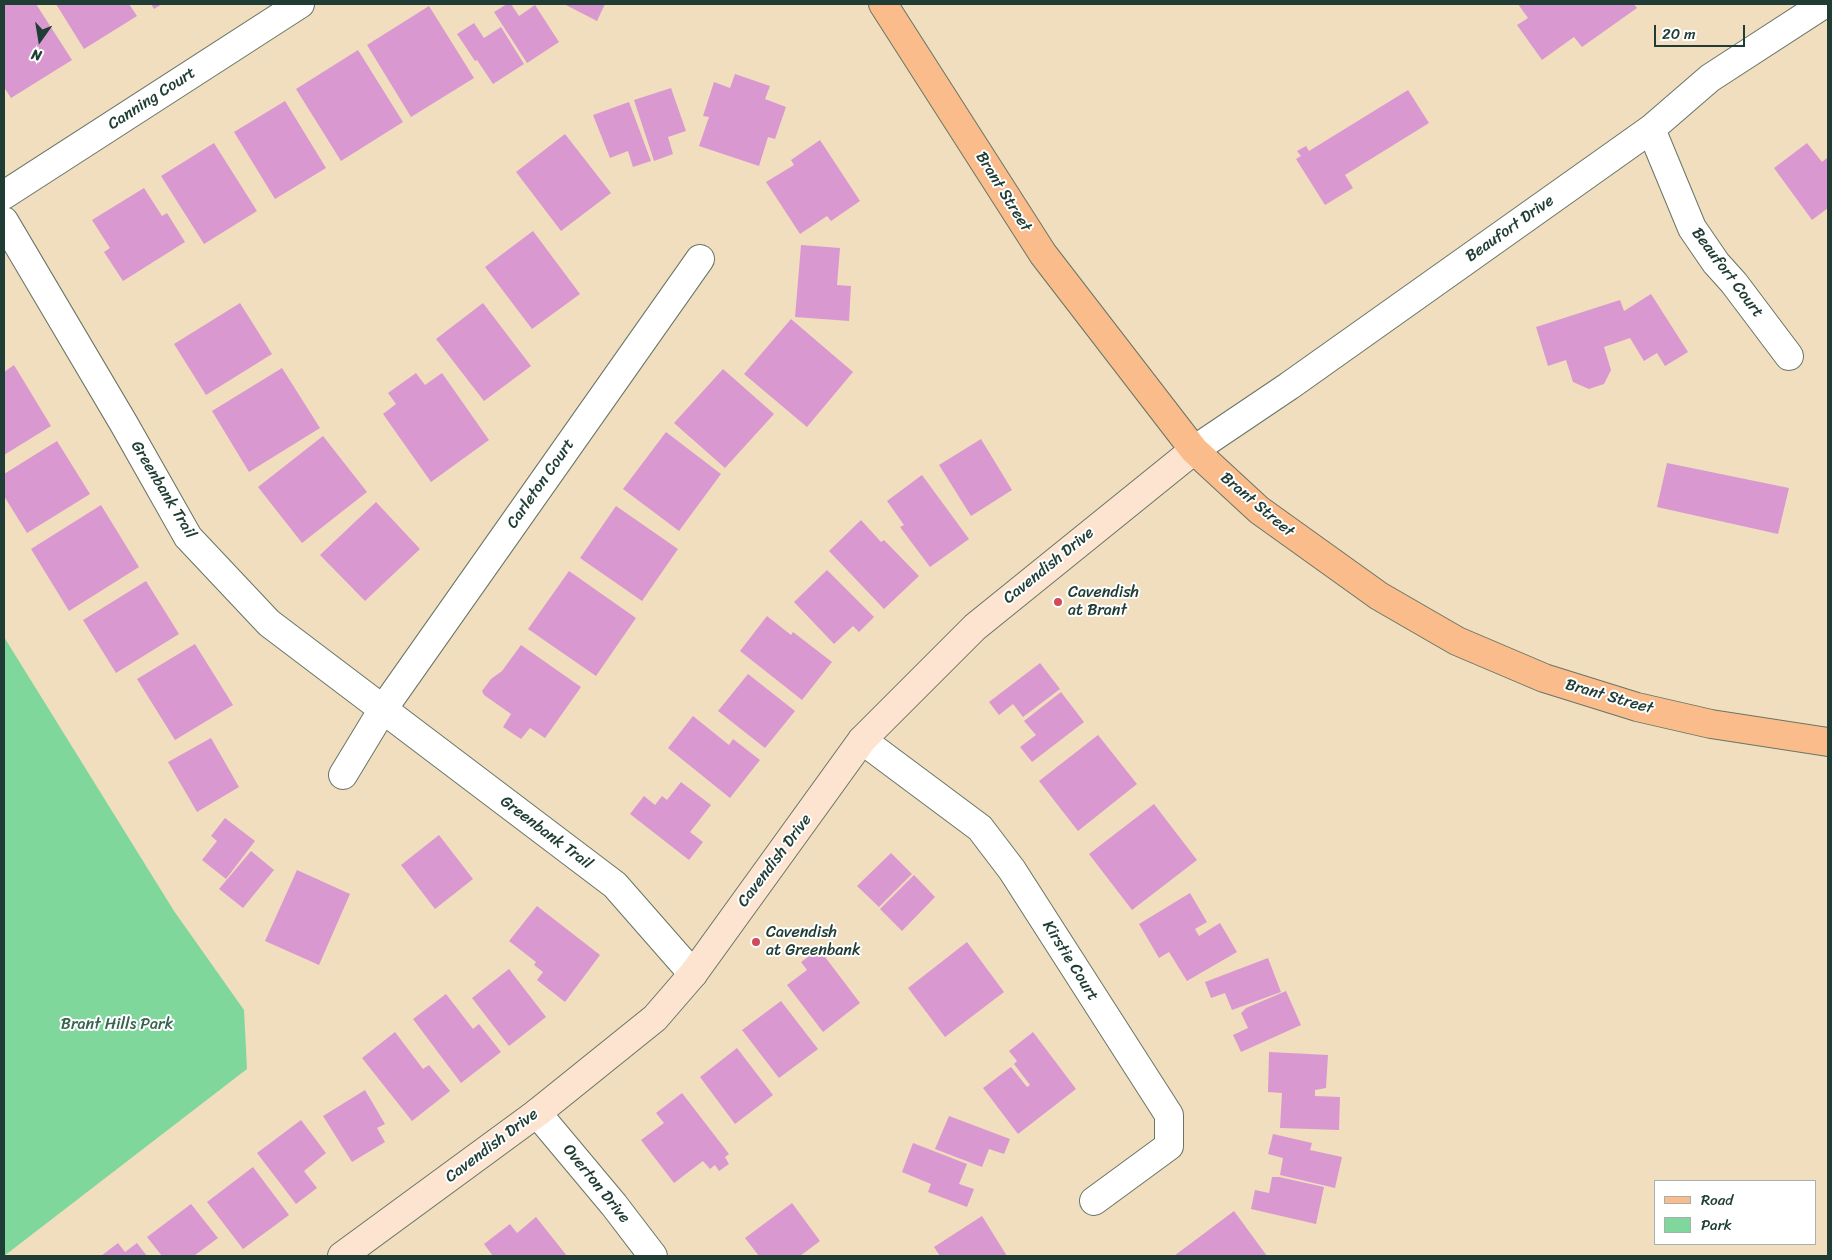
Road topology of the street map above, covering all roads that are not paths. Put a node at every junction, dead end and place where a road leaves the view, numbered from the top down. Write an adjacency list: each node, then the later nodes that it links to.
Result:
1 (300, 4): 5 (street, Canning Court)
2 (883, 4): 9 (main road, Brant Street)
3 (1824, 4): 4 (street, Beaufort Drive)
4 (1651, 129): 8 (street, Beaufort Court); 9 (street, Beaufort Drive)
5 (4, 195)
6 (4, 221): 10 (street, Greenbank Trail)
7 (700, 259): 10 (street, Carleton Court)
8 (1789, 356)
9 (1194, 450): 11 (street, Cavendish Drive); 12 (main road, Brant Street)
10 (383, 709): 13 (street); 14 (street, Greenbank Trail)
11 (862, 740): 14 (street, Cavendish Drive); 16 (street, Kirstie Court)
12 (1828, 742)
13 (343, 775)
14 (693, 974): 15 (street, Cavendish Drive)
15 (537, 1113): 17 (street, Cavendish Drive); 18 (street, Overton Drive)
16 (1094, 1201)
17 (342, 1256)
18 (653, 1256)

